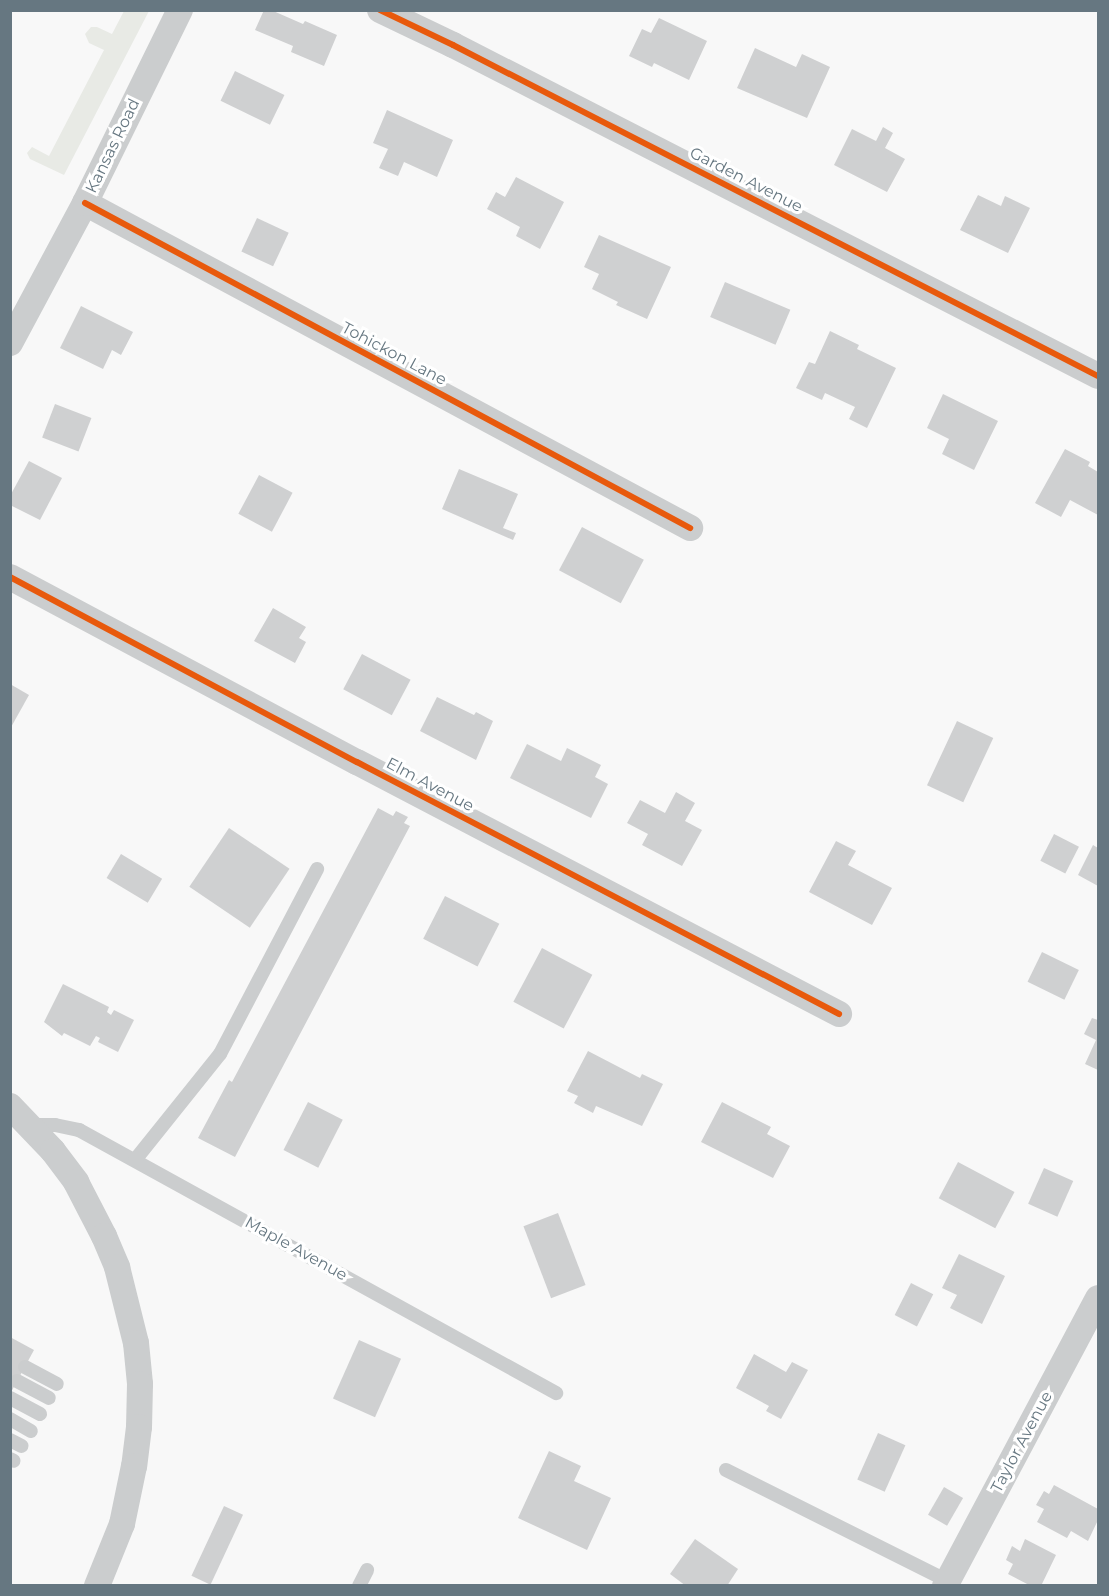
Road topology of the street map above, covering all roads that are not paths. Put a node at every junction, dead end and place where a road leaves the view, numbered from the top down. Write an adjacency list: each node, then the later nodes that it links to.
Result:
1 (180, 10): 3 (street, Kansas Road)
2 (380, 10): 5 (street, Garden Avenue)
3 (85, 202): 4 (street, Kansas Road); 6 (street, Tohickon Lane)
4 (10, 343)
5 (1098, 376)
6 (690, 528)
7 (10, 577): 9 (street, Elm Avenue)
8 (317, 869): 12 (lane)
9 (839, 1014)
10 (10, 1107): 11 (street)
11 (30, 1125): 12 (lane, Maple Avenue); 26 (street)
12 (135, 1160): 17 (lane, Maple Avenue)
13 (1098, 1298): 25 (street, Taylor Avenue)
14 (25, 1367): 16 (lane)
15 (17, 1381): 19 (lane)
16 (57, 1384)
17 (556, 1393)
18 (10, 1398): 20 (lane)
19 (49, 1398)
20 (40, 1414)
21 (10, 1419): 22 (lane)
22 (31, 1431)
23 (726, 1470): 25 (lane)
24 (367, 1570): 27 (lane)
25 (947, 1583)
26 (97, 1586)
27 (359, 1586)

